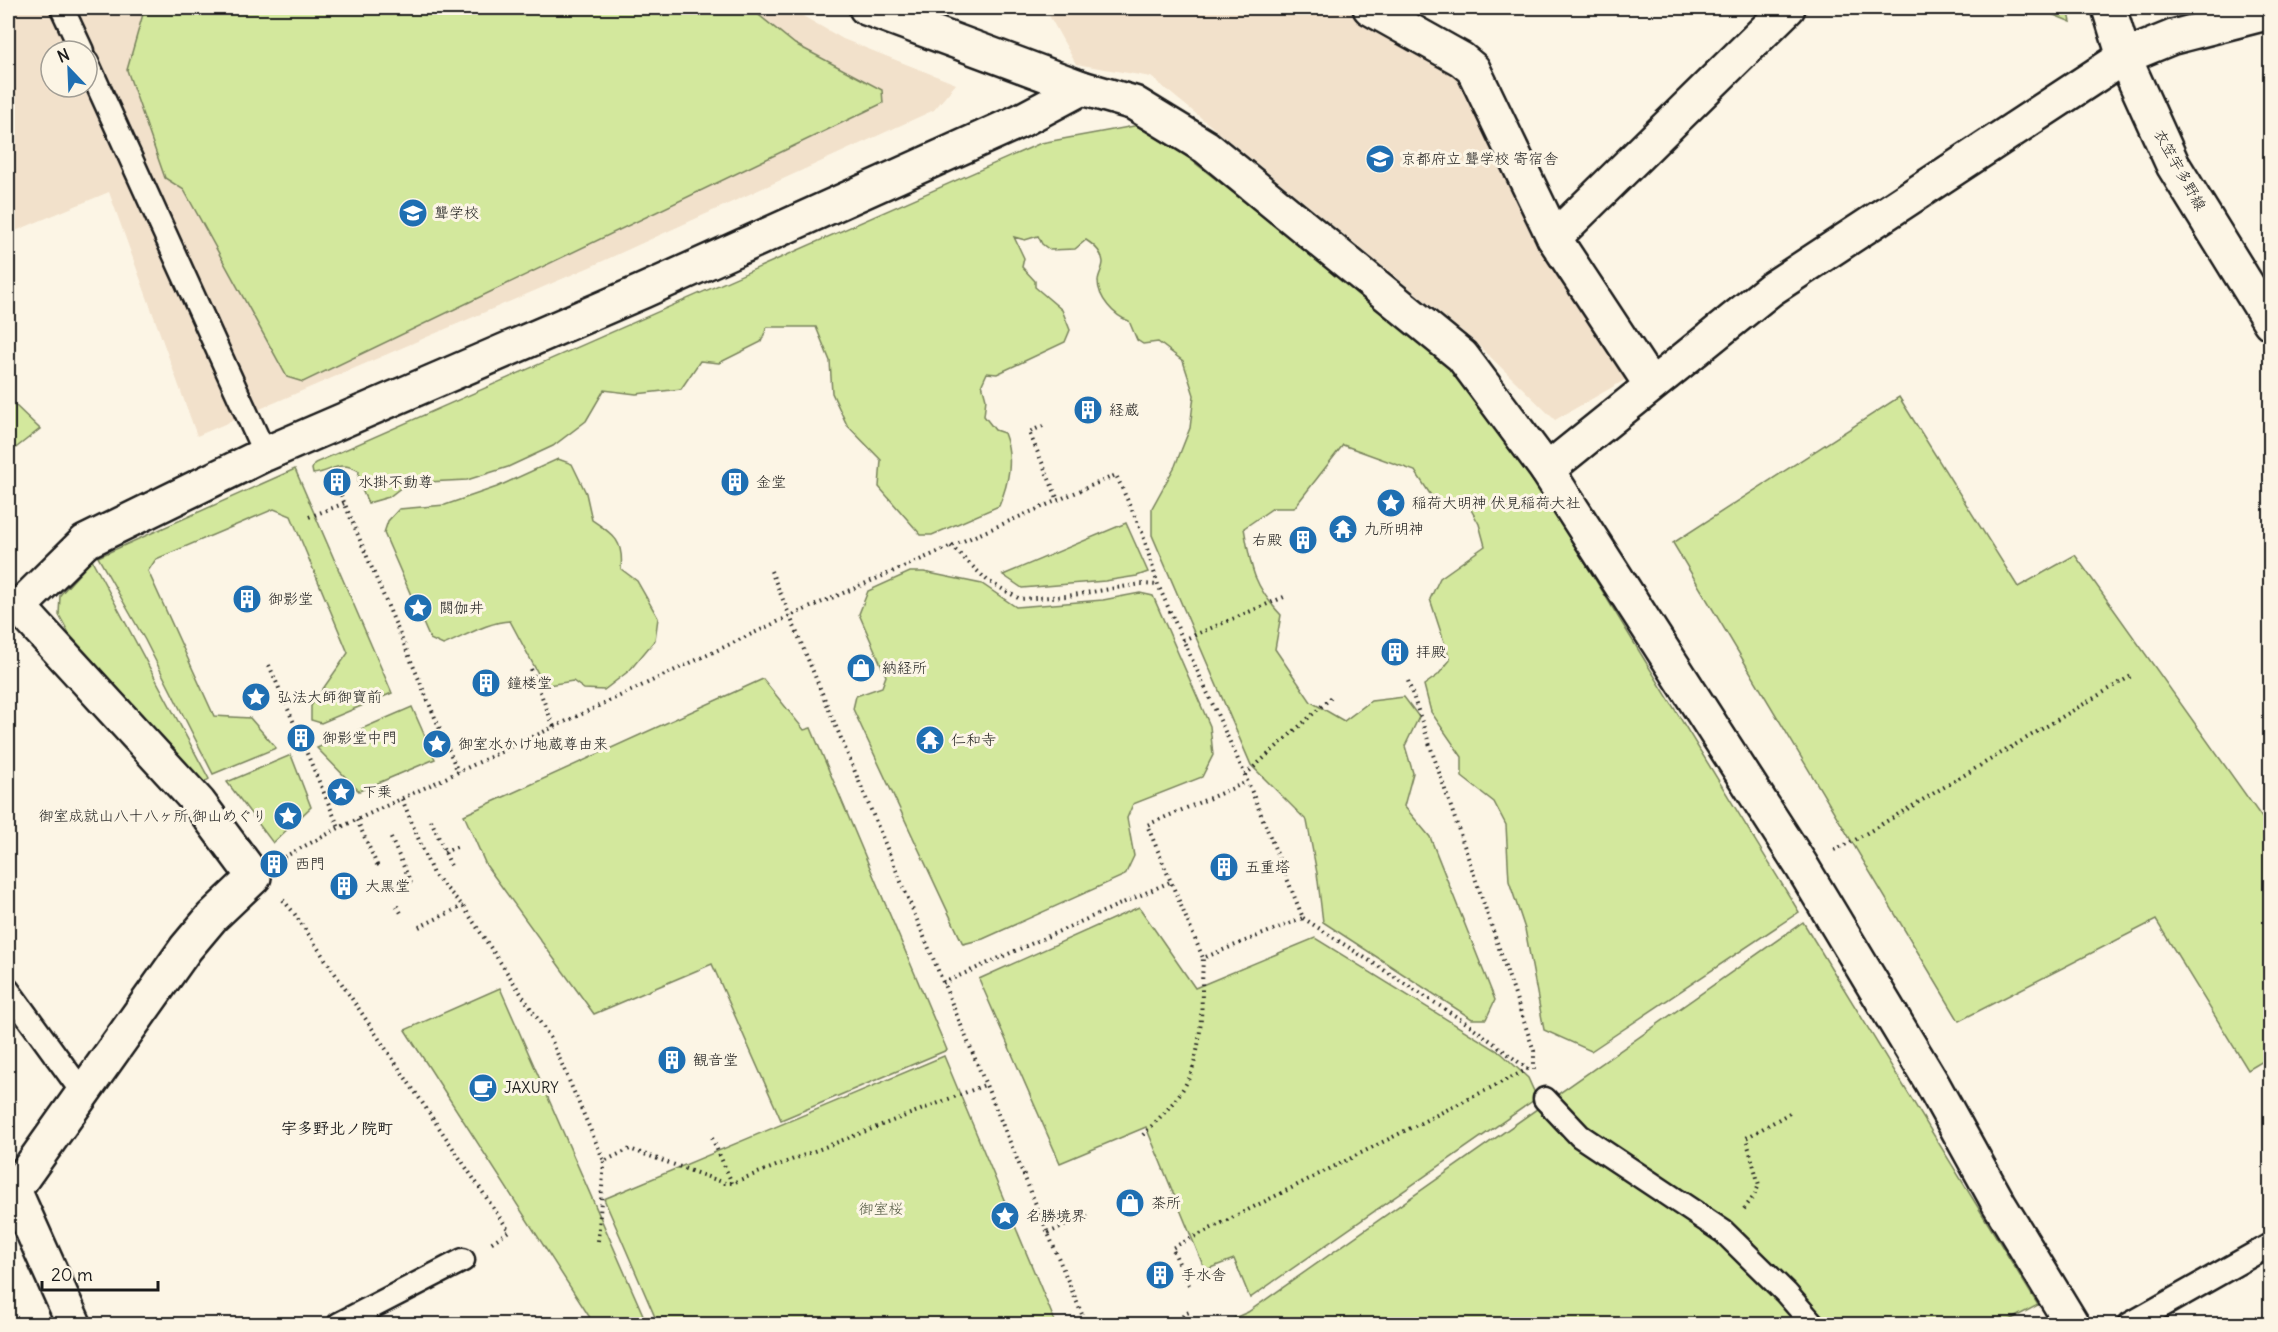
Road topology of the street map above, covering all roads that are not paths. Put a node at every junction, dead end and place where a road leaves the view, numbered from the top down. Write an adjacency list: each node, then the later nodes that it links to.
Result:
1 (62, 8): 7 (lane)
2 (866, 8): 10 (street)
3 (1370, 8): 11 (street)
4 (1788, 8): 11 (street)
5 (2109, 8): 8 (street, 衣笠宇多野線)
6 (2271, 12): 8 (street)
7 (76, 39)
8 (2124, 57): 12 (street, 衣笠宇多野線); 13 (street)
9 (99, 88): 14 (lane)
10 (1082, 88): 14 (street); 15 (street)
11 (1554, 238): 13 (street)
12 (2271, 322)
13 (1651, 385): 15 (street)
14 (265, 454): 16 (street)
15 (1547, 470): 26 (street)
16 (13, 602): 18 (street)
17 (8, 990): 18 (lane)
18 (83, 1093): 20 (street)
19 (1545, 1099): 25 (lane)
20 (10, 1192): 23 (street)
21 (2271, 1245): 27 (lane)
22 (463, 1260): 24 (lane)
23 (74, 1324)
24 (339, 1324)
25 (1813, 1324)
26 (2072, 1324)
27 (2130, 1324)

